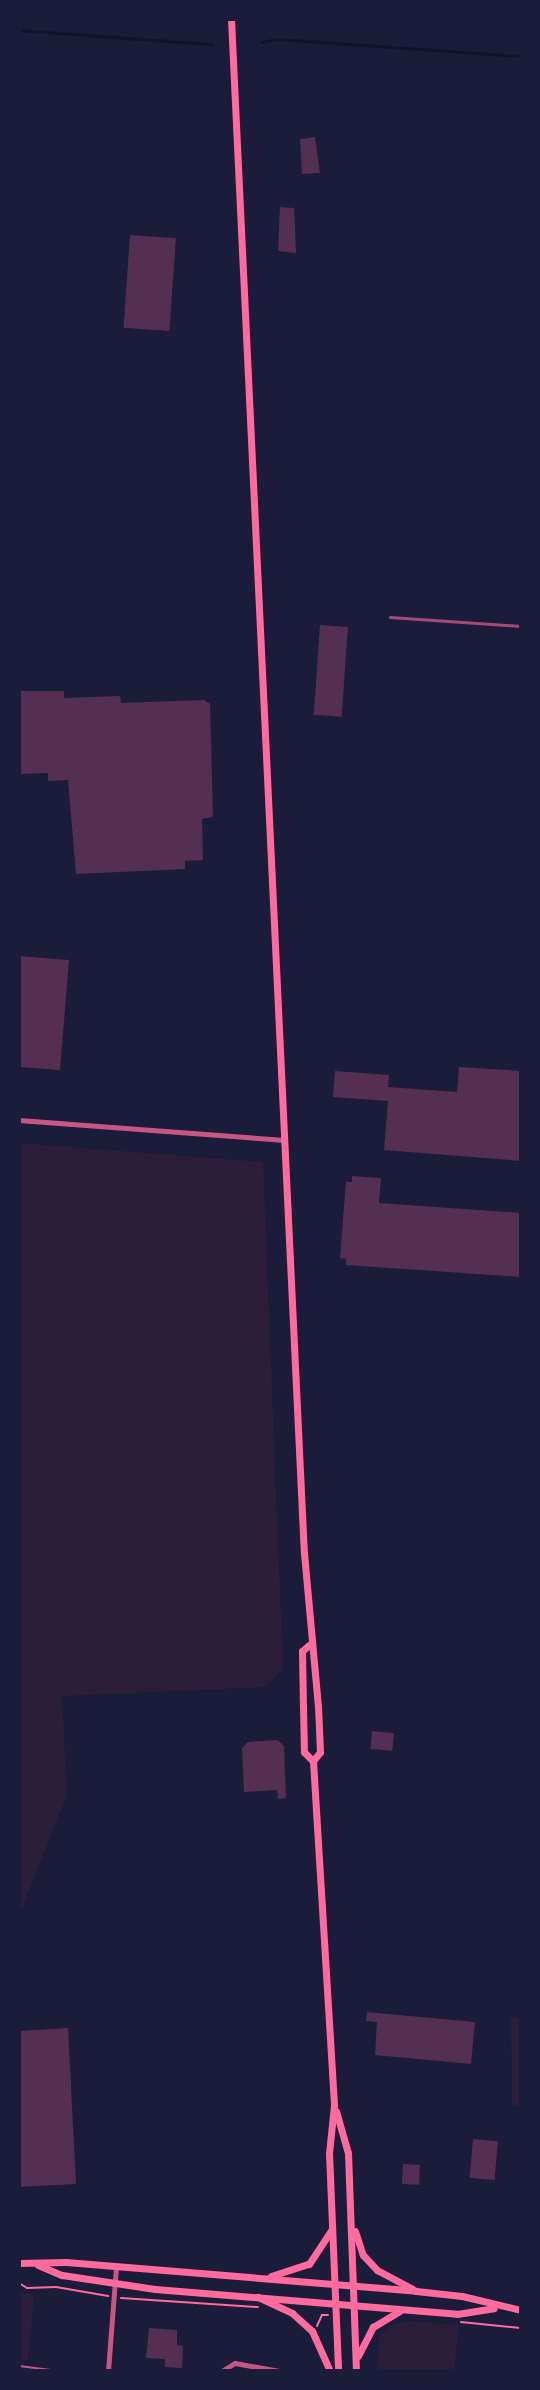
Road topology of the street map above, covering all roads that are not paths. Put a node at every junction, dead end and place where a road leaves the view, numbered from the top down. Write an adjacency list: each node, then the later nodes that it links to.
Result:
1 (232, 19): 3 (main road)
2 (19, 1120): 3 (street)
3 (286, 1140): 4 (main road)
4 (309, 1645): 5 (main road); 5 (main road)
5 (313, 1761): 6 (main road)
6 (334, 2105): 7 (main road); 8 (main road)
7 (352, 2221): 15 (main road); 16 (main road)
8 (333, 2228): 12 (main road); 14 (main road)
9 (19, 2263): 10 (main road)
10 (38, 2265): 11 (main road); 13 (main road)
11 (116, 2266): 12 (main road); 13 (street)
12 (263, 2278): 14 (main road)
13 (115, 2283): 17 (main road); 27 (street)
14 (334, 2286): 15 (main road); 18 (main road)
15 (353, 2287): 16 (main road); 19 (main road)
16 (416, 2291): 20 (main road)
17 (254, 2295): 18 (main road); 30 (main road)
18 (335, 2302): 19 (main road); 31 (main road)
19 (354, 2304): 22 (main road); 23 (main road)
20 (498, 2308): 21 (main road); 22 (main road)
21 (521, 2309)
22 (408, 2310): 23 (main road)
23 (356, 2360): 32 (main road)
24 (19, 2367): 25 (lane)
25 (27, 2369): 26 (lane)
26 (59, 2371)
27 (108, 2371)
28 (222, 2371): 29 (street)
29 (280, 2371)
30 (330, 2371)
31 (338, 2371)
32 (356, 2371)

